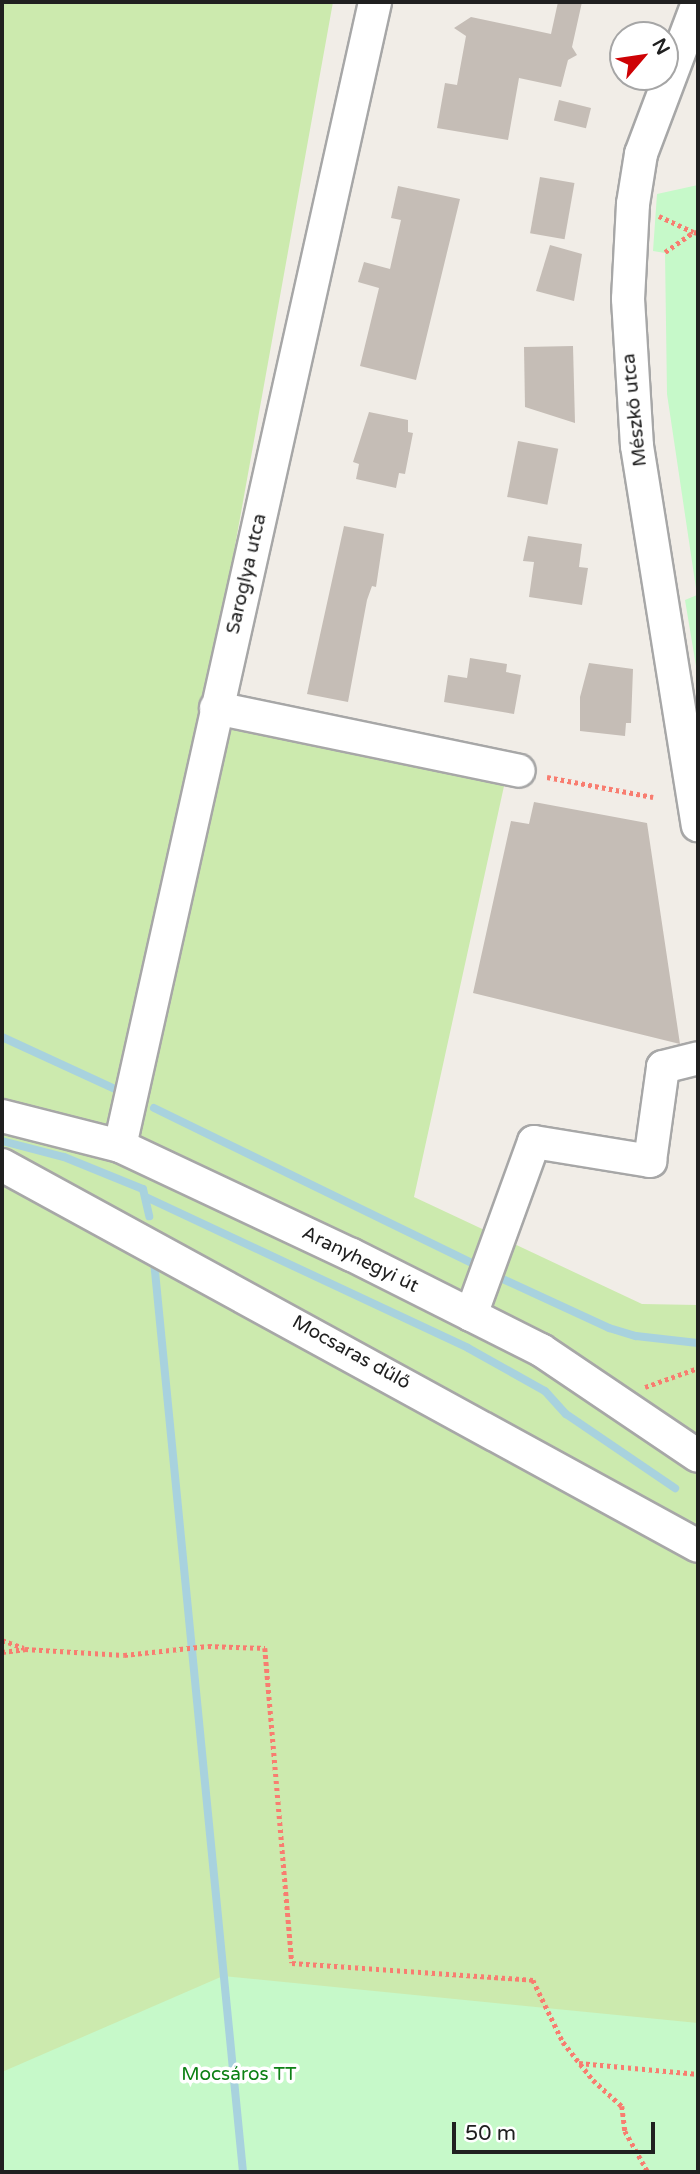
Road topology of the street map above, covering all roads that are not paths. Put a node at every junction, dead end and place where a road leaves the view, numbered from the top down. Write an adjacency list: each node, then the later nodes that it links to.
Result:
1 (375, 2): 3 (street, Saroglya utca)
2 (698, 3): 5 (street, Mészkő utca)
3 (216, 708): 4 (street); 8 (street, Saroglya utca)
4 (519, 771)
5 (698, 825)
6 (698, 1058): 10 (street)
7 (2, 1116): 8 (street, Aranyhegyi út)
8 (120, 1146): 10 (street, Aranyhegyi út)
9 (2, 1165): 12 (street, Mocsaras dűlő)
10 (471, 1315): 11 (street, Aranyhegyi út)
11 (697, 1452)
12 (698, 1546)

